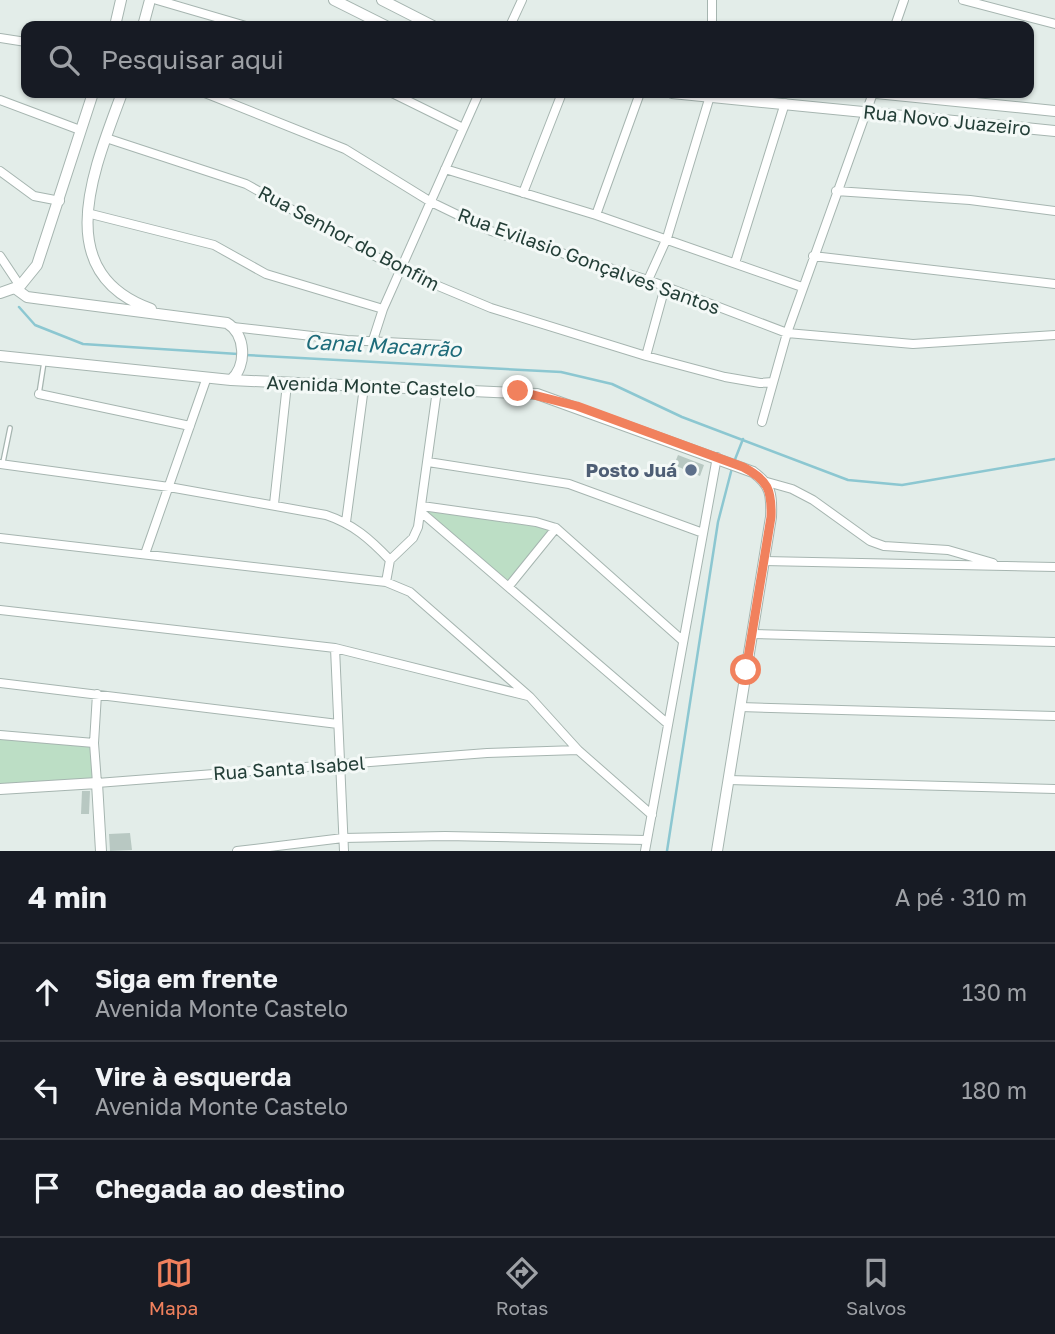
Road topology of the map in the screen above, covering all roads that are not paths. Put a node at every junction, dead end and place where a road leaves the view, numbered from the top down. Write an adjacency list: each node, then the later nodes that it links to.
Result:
1 (121, 0): 10 (street)
2 (149, 0): 11 (street)
3 (157, 0): 12 (street)
4 (334, 0): 13 (street)
5 (382, 0): 14 (street)
6 (522, 0): 15 (street)
7 (712, 0): 16 (street)
8 (904, 0): 17 (street)
9 (963, 0): 18 (street)
10 (116, 21)
11 (144, 21)
12 (229, 21)
13 (376, 21)
14 (423, 21)
15 (512, 21)
16 (712, 21)
17 (897, 21)
18 (1055, 24)
19 (0, 38): 20 (street)
20 (21, 42)
21 (91, 98): 37 (street)
22 (120, 98): 39 (street)
23 (218, 98): 45 (street, Rua Evilasio Gonçalves Santos)
24 (402, 98): 36 (street)
25 (476, 98): 36 (street)
26 (560, 98): 43 (street)
27 (638, 98): 48 (street)
28 (709, 98): 49 (street)
29 (731, 98): 33 (street, Rua Novo Juazeiro)
30 (872, 98): 34 (street)
31 (924, 98): 35 (street, Rua Novo Juazeiro)
32 (0, 100): 37 (street)
33 (785, 103): 34 (street, Rua Novo Juazeiro); 52 (street)
34 (865, 111): 38 (street, Rua Novo Juazeiro); 42 (street)
35 (1055, 111)
36 (461, 127): 40 (street)
37 (80, 131): 44 (street)
38 (1055, 131)
39 (106, 138): 47 (street); 53 (street, Rua Senhor do Bonfim)
40 (445, 169): 43 (street); 45 (street)
41 (0, 171): 44 (street)
42 (836, 191): 46 (street); 51 (street)
43 (523, 193): 48 (street)
44 (60, 201): 58 (street)
45 (431, 202): 53 (street); 54 (street, Rua Evilasio Gonçalves Santos)
46 (1055, 211)
47 (87, 213): 60 (street); 61 (street)
48 (596, 215): 49 (street)
49 (667, 238): 52 (street); 54 (street)
50 (0, 256): 58 (street)
51 (813, 256): 55 (street); 57 (street)
52 (735, 263): 57 (street)
53 (400, 270): 60 (street); 68 (street, Rua Senhor do Bonfim)
54 (648, 280): 56 (street, Rua Evilasio Gonçalves Santos)
55 (1055, 284)
56 (665, 287): 63 (street, Rua Evilasio Gonçalves Santos); 68 (street)
57 (802, 287): 63 (street)
58 (16, 289): 59 (street); 61 (street)
59 (0, 293)
60 (383, 309): 65 (street)
61 (175, 317): 62 (street)
62 (233, 327): 65 (street); 70 (street)
63 (786, 333): 64 (street, Rua Evilasio Gonçalves Santos); 74 (street)
64 (1055, 335)
65 (373, 340): 66 (street)
66 (444, 345)
67 (0, 356): 69 (street, Avenida Monte Castelo)
68 (646, 356): 74 (street, Rua Senhor do Bonfim)
69 (44, 362): 71 (street, Avenida Monte Castelo); 78 (lane)
70 (240, 365): 72 (street); 73 (street, Avenida Monte Castelo)
71 (207, 377): 72 (street, Avenida Monte Castelo); 80 (street)
72 (231, 380): 73 (street, Avenida Monte Castelo)
73 (255, 382): 75 (street, Avenida Monte Castelo)
74 (773, 382): 79 (street)
75 (288, 384): 76 (street, Avenida Monte Castelo); 87 (street)
76 (364, 387): 77 (street, Avenida Monte Castelo); 89 (street)
77 (437, 390): 82 (street, Avenida Monte Castelo); 83 (street)
78 (39, 394): 80 (street)
79 (762, 422)
80 (190, 426): 86 (street)
81 (10, 428): 84 (lane)
82 (722, 459): 85 (street, Avenida Monte Castelo); 91 (street)
83 (428, 463): 88 (street); 91 (street)
84 (1, 464): 86 (street)
85 (766, 482): 95 (street); 96 (street)
86 (169, 486): 87 (street); 93 (street)
87 (274, 504): 89 (street)
88 (422, 509): 90 (street); 94 (street); 99 (street)
89 (346, 522): 94 (street)
90 (556, 528): 99 (street); 102 (street)
91 (703, 533): 102 (street)
92 (0, 538): 93 (street)
93 (145, 554): 98 (street)
94 (390, 559): 98 (street)
95 (764, 561): 96 (street); 101 (street)
96 (1002, 566): 97 (street)
97 (1055, 567)
98 (386, 582): 107 (street)
99 (509, 586): 111 (street)
100 (0, 610): 104 (street)
101 (752, 634): 103 (street); 108 (street)
102 (681, 640): 111 (street)
103 (1055, 642)
104 (335, 648): 107 (street); 110 (street)
105 (0, 683): 106 (street)
106 (97, 694): 110 (street); 113 (street)
107 (530, 696): 114 (street)
108 (740, 707): 109 (street); 116 (street)
109 (1055, 716)
110 (338, 724): 115 (street)
111 (668, 724): 120 (street)
112 (0, 735): 113 (street)
113 (94, 743): 117 (street)
114 (578, 750): 115 (street, Rua Santa Isabel); 120 (street)
115 (340, 764): 117 (street, Rua Santa Isabel); 121 (street)
116 (729, 780): 119 (street); 127 (street)
117 (97, 783): 118 (street, Rua Santa Isabel); 123 (street)
118 (0, 789)
119 (1055, 789)
120 (652, 815): 122 (street)
121 (343, 838): 122 (street); 124 (street); 125 (street)
122 (646, 840): 126 (street)
123 (101, 851)
124 (237, 851)
125 (344, 851)
126 (645, 851)
127 (717, 851)

